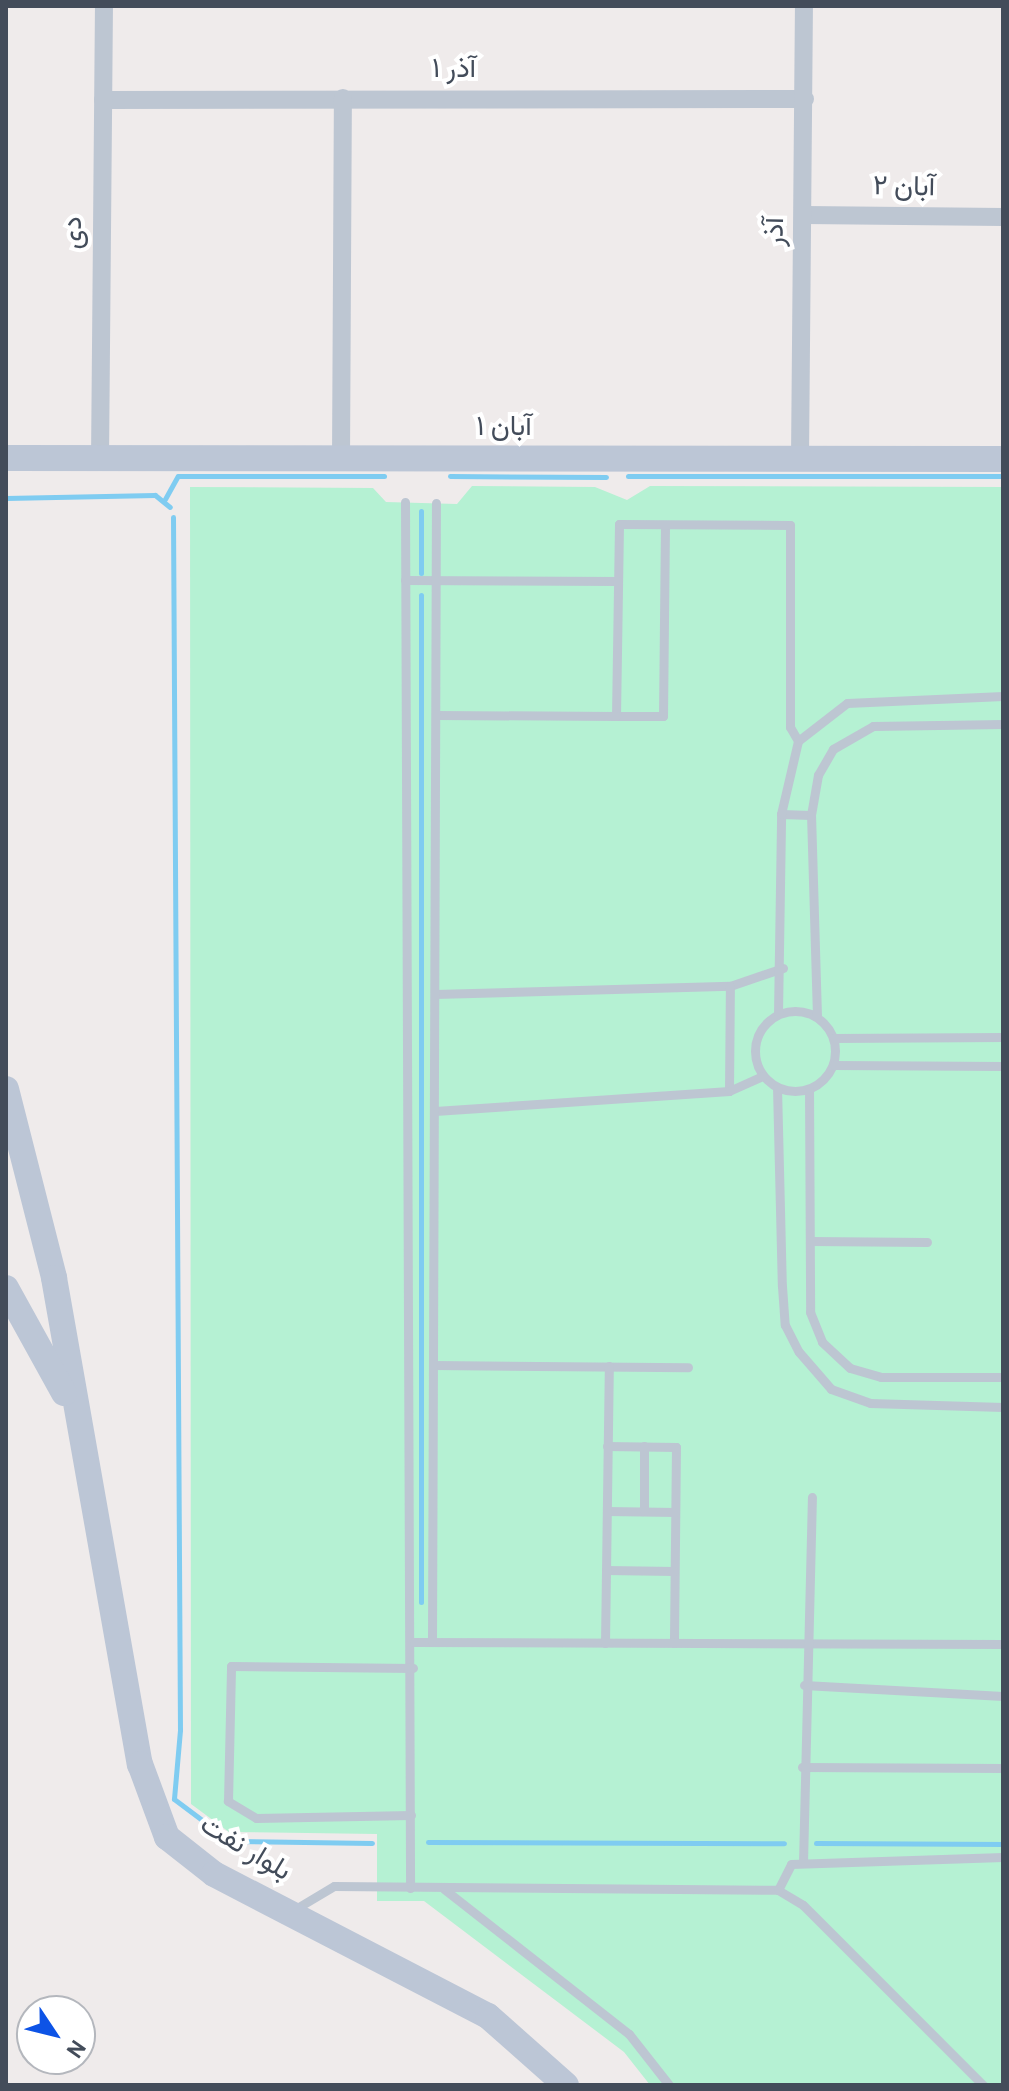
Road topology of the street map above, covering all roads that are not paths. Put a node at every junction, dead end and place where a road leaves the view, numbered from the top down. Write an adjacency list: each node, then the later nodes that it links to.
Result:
1 (104, 6): 5 (street, دی)
2 (804, 6): 4 (street, آذر)
3 (343, 98): 4 (street, آذر ۱); 5 (street, آذر ۱); 12 (street)
4 (805, 99): 6 (street, آذر)
5 (103, 100): 11 (street, دی)
6 (805, 215): 7 (street, آبان ۲); 9 (street, آذر)
7 (1003, 217)
8 (6, 458): 11 (street, آبان ۱)
9 (800, 459): 10 (street, آبان ۱); 12 (street, آبان ۱)
10 (1003, 459)
11 (100, 461): 12 (street, آبان ۱)
12 (341, 461)
13 (405, 502): 16 (lane)
14 (436, 503): 17 (lane)
15 (665, 525): 18 (lane); 21 (lane); 23 (lane)
16 (405, 580): 17 (lane); 58 (lane)
17 (436, 581): 18 (lane); 20 (lane)
18 (618, 581): 21 (lane)
19 (1003, 696): 23 (lane)
20 (437, 715): 21 (lane); 28 (lane)
21 (616, 716)
22 (1003, 724): 25 (lane)
23 (798, 741): 24 (lane)
24 (781, 814): 25 (lane); 26 (lane)
25 (811, 815): 30 (lane)
26 (783, 968): 27 (lane); 29 (lane)
27 (730, 986): 28 (lane); 39 (lane)
28 (435, 994): 40 (lane)
29 (778, 1014): 30 (lane); 35 (lane)
30 (817, 1016): 32 (lane)
31 (1003, 1037): 32 (lane)
32 (834, 1038): 33 (lane)
33 (834, 1065): 34 (lane); 38 (lane)
34 (1003, 1066)
35 (763, 1076): 36 (lane); 39 (lane)
36 (777, 1087): 38 (lane); 48 (lane)
37 (6, 1089): 49 (street)
38 (809, 1089): 41 (lane)
39 (729, 1091): 40 (lane)
40 (435, 1111): 44 (lane)
41 (811, 1241): 42 (lane); 47 (lane)
42 (927, 1242)
43 (6, 1288): 49 (street)
44 (434, 1365): 45 (lane); 59 (lane)
45 (609, 1366): 46 (lane); 50 (lane)
46 (688, 1367)
47 (1003, 1377)
48 (1003, 1407)
49 (79, 1426): 75 (street, بلوار نفت)
50 (607, 1446): 51 (lane); 53 (lane)
51 (644, 1446): 54 (lane); 55 (lane)
52 (812, 1497): 62 (lane)
53 (607, 1511): 54 (lane); 56 (lane)
54 (644, 1511): 55 (lane)
55 (675, 1512): 57 (lane)
56 (606, 1570): 57 (lane); 60 (lane)
57 (674, 1571): 61 (lane)
58 (414, 1642): 59 (lane); 64 (lane)
59 (432, 1642): 60 (lane)
60 (605, 1643): 61 (lane)
61 (674, 1643): 62 (lane)
62 (806, 1643): 63 (lane); 65 (lane)
63 (1003, 1644)
64 (413, 1668): 69 (lane); 69 (lane)
65 (804, 1685): 66 (lane); 67 (lane)
66 (1003, 1696)
67 (802, 1767): 68 (lane); 71 (lane)
68 (1003, 1768)
69 (411, 1815): 72 (lane)
70 (1003, 1857): 71 (lane)
71 (803, 1863): 74 (lane)
72 (410, 1888): 73 (lane); 75 (lane)
73 (443, 1888): 74 (lane); 78 (lane)
74 (778, 1890): 76 (lane)
75 (290, 1912): 77 (street, بلوار نفت)
76 (980, 2084)
77 (566, 2085)
78 (669, 2085)

